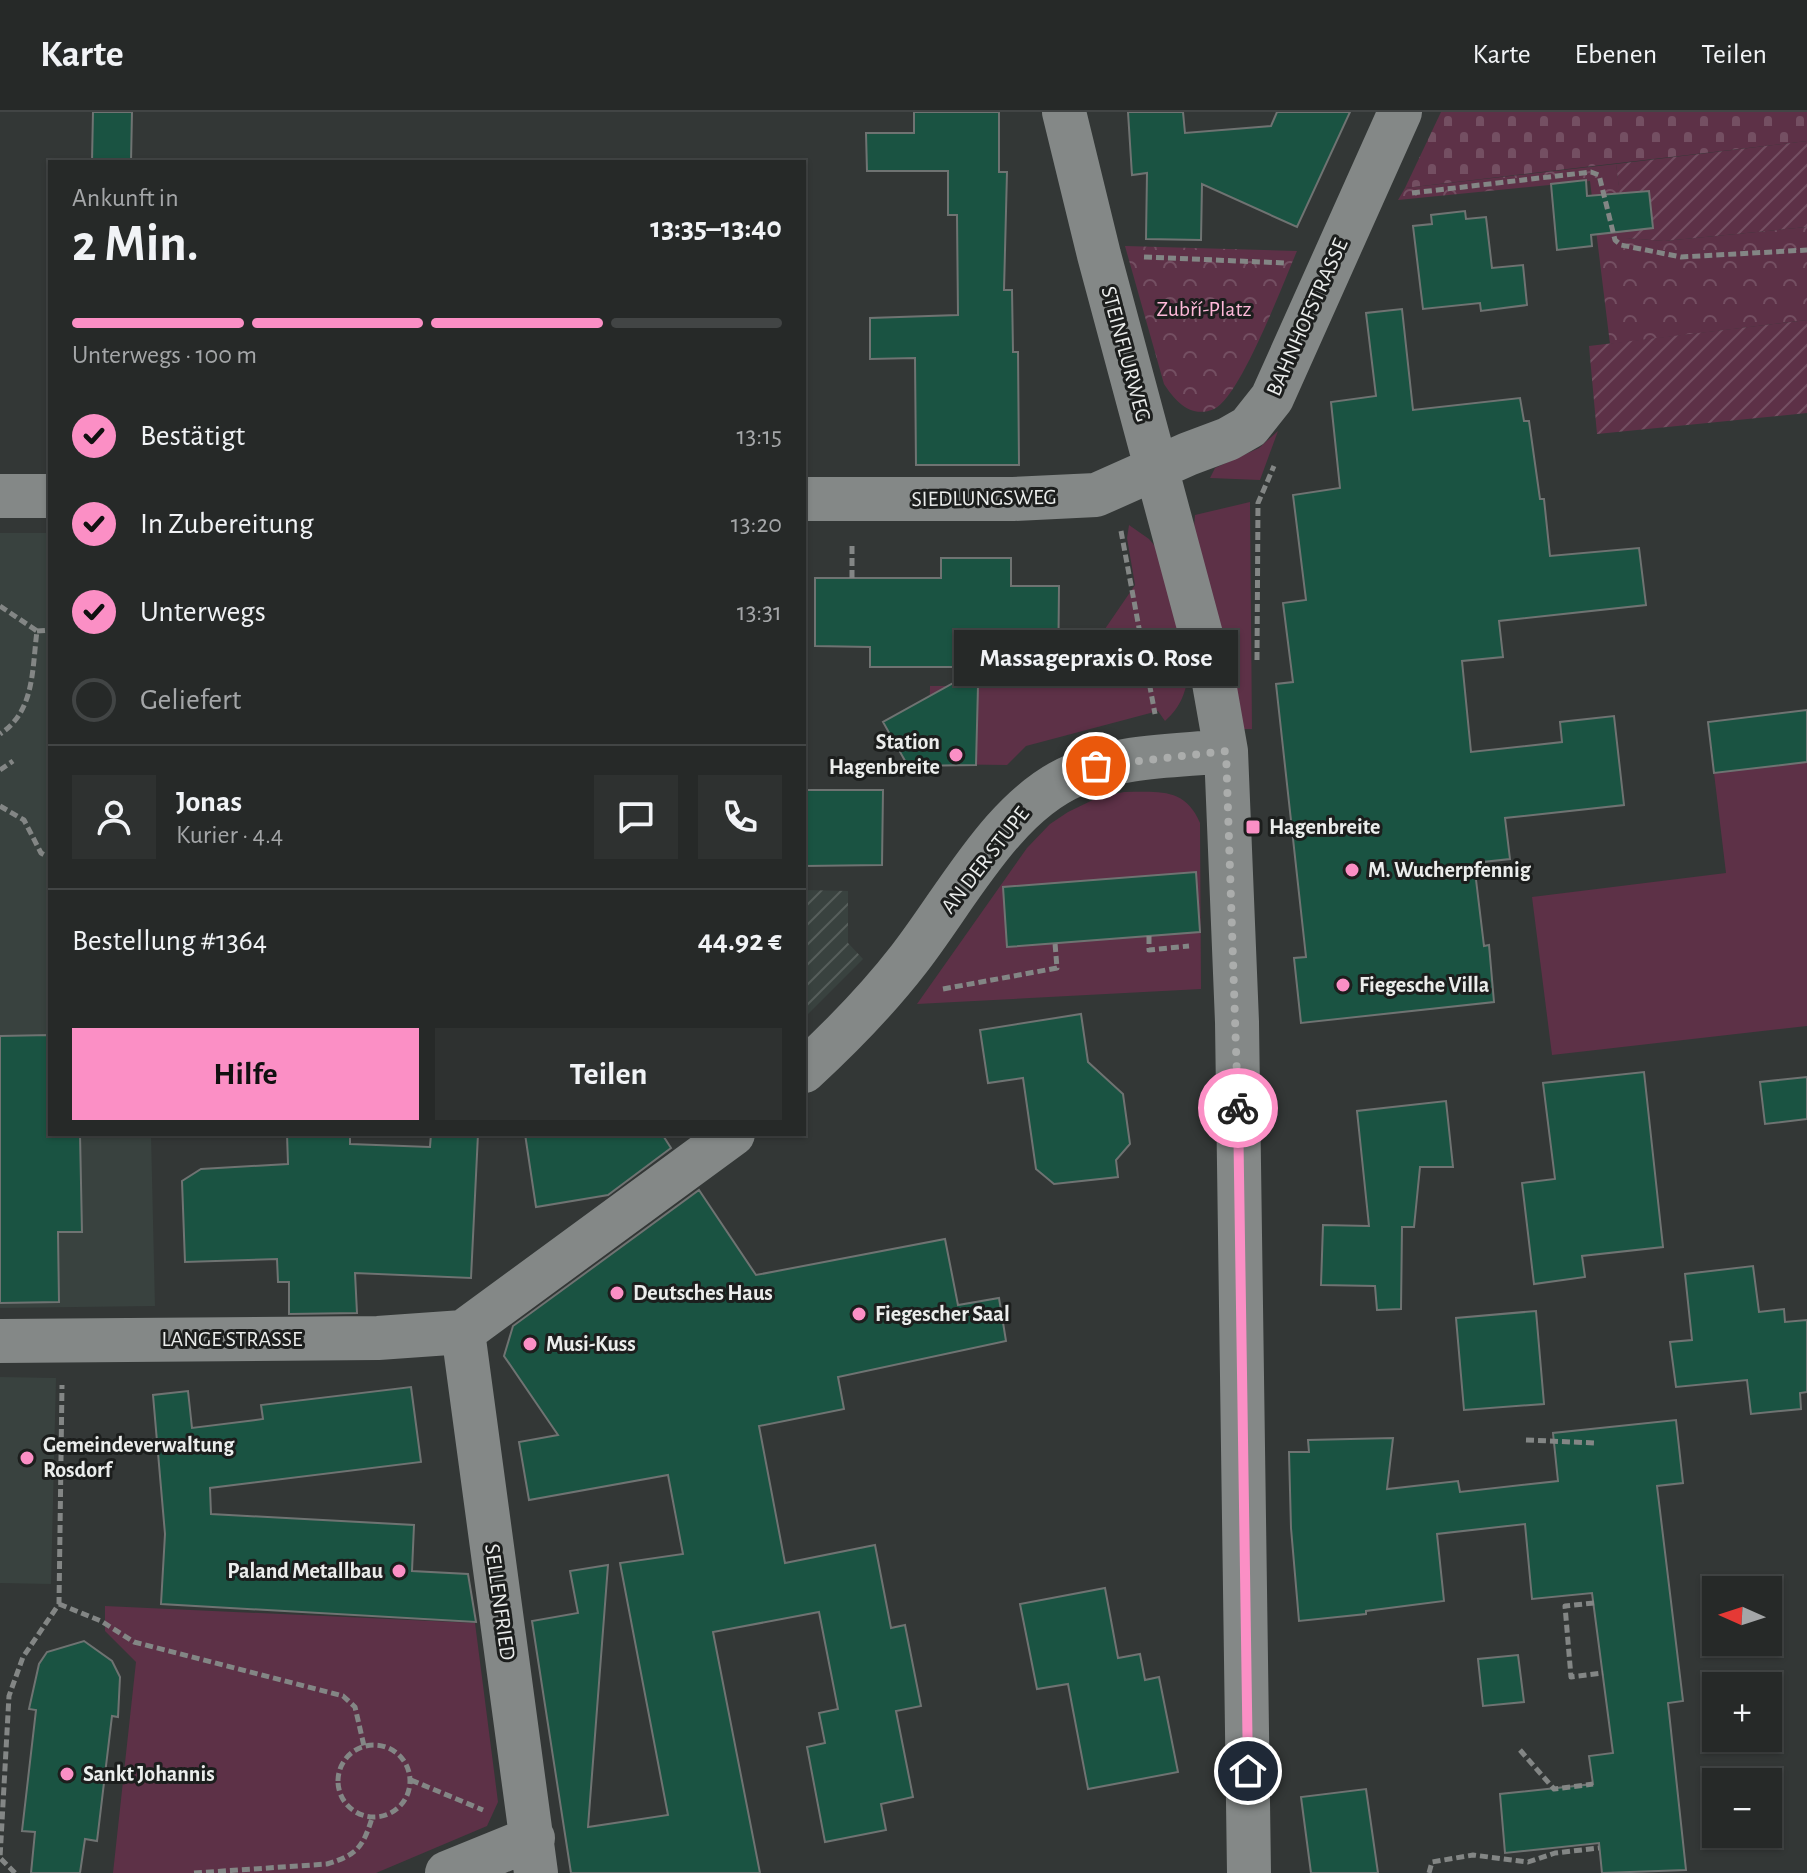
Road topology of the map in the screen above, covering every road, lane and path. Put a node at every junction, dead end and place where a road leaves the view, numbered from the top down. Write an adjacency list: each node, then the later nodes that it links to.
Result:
1 (1064, 112): 5 (street, STEINFLURWEG)
2 (1400, 112): 3 (street, BAHNHOFSTRASSE)
3 (1367, 185): 4 (path); 6 (street, BAHNHOFSTRASSE)
4 (1807, 250)
5 (1099, 255): 6 (path); 8 (street, STEINFLURWEG)
6 (1330, 264): 8 (street, BAHNHOFSTRASSE)
7 (1275, 463): 16 (path)
8 (1158, 467): 9 (street, SIEDLUNGSWEG); 18 (street, STEINFLURWEG)
9 (1114, 489): 12 (street, SIEDLUNGSWEG); 19 (path)
10 (0, 496): 11 (street)
11 (48, 496)
12 (806, 499)
13 (0, 606): 15 (path)
14 (48, 630): 15 (path)
15 (37, 631): 17 (path)
16 (1257, 663)
17 (0, 734)
18 (1226, 751): 19 (street, AN DER STUPE); 47 (street)
19 (1163, 758): 25 (street, AN DER STUPE)
20 (13, 761): 21 (path)
21 (0, 770)
22 (0, 806): 23 (path)
23 (48, 857)
24 (1055, 943): 25 (path)
25 (871, 1002): 26 (street, AN DER STUPE)
26 (806, 1069)
27 (731, 1136): 28 (street)
28 (463, 1332): 30 (street, LANGE STRASSE); 41 (street, SELLENFRIED)
29 (0, 1341): 30 (street, LANGE STRASSE)
30 (63, 1341): 34 (path)
31 (1526, 1440): 32 (path)
32 (1595, 1443)
33 (1594, 1603): 35 (path)
34 (59, 1604): 36 (path); 43 (path)
35 (1603, 1673)
36 (364, 1746): 38 (path); 40 (path)
37 (1520, 1750): 39 (path)
38 (411, 1780): 40 (path); 41 (path)
39 (1593, 1784)
40 (372, 1818): 45 (path)
41 (522, 1843): 46 (street)
42 (1599, 1848): 48 (path)
43 (0, 1858): 44 (path)
44 (15, 1873)
45 (194, 1873)
46 (447, 1873)
47 (1249, 1873)
48 (1429, 1873)

